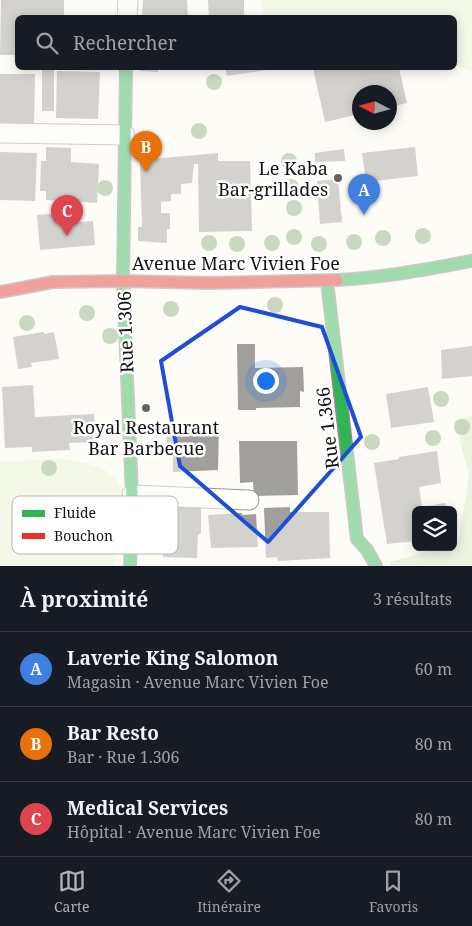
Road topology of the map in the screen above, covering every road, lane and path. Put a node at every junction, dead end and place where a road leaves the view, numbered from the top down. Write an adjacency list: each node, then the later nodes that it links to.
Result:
1 (128, 0): 2 (street)
2 (127, 15)
3 (126, 70): 5 (street, Rue 1.306)
4 (0, 133): 5 (street)
5 (125, 135): 7 (street, Rue 1.306)
6 (472, 261): 8 (street, Avenue Marc Vivien Foe)
7 (122, 281): 8 (street, Avenue Marc Vivien Foe); 9 (street, Avenue Marc Vivien Foe); 10 (street, Rue 1.306)
8 (327, 281): 14 (street, Rue 1.366)
9 (0, 292)
10 (132, 495): 11 (street)
11 (155, 496)
12 (178, 497): 13 (street)
13 (249, 500)
14 (376, 566)

